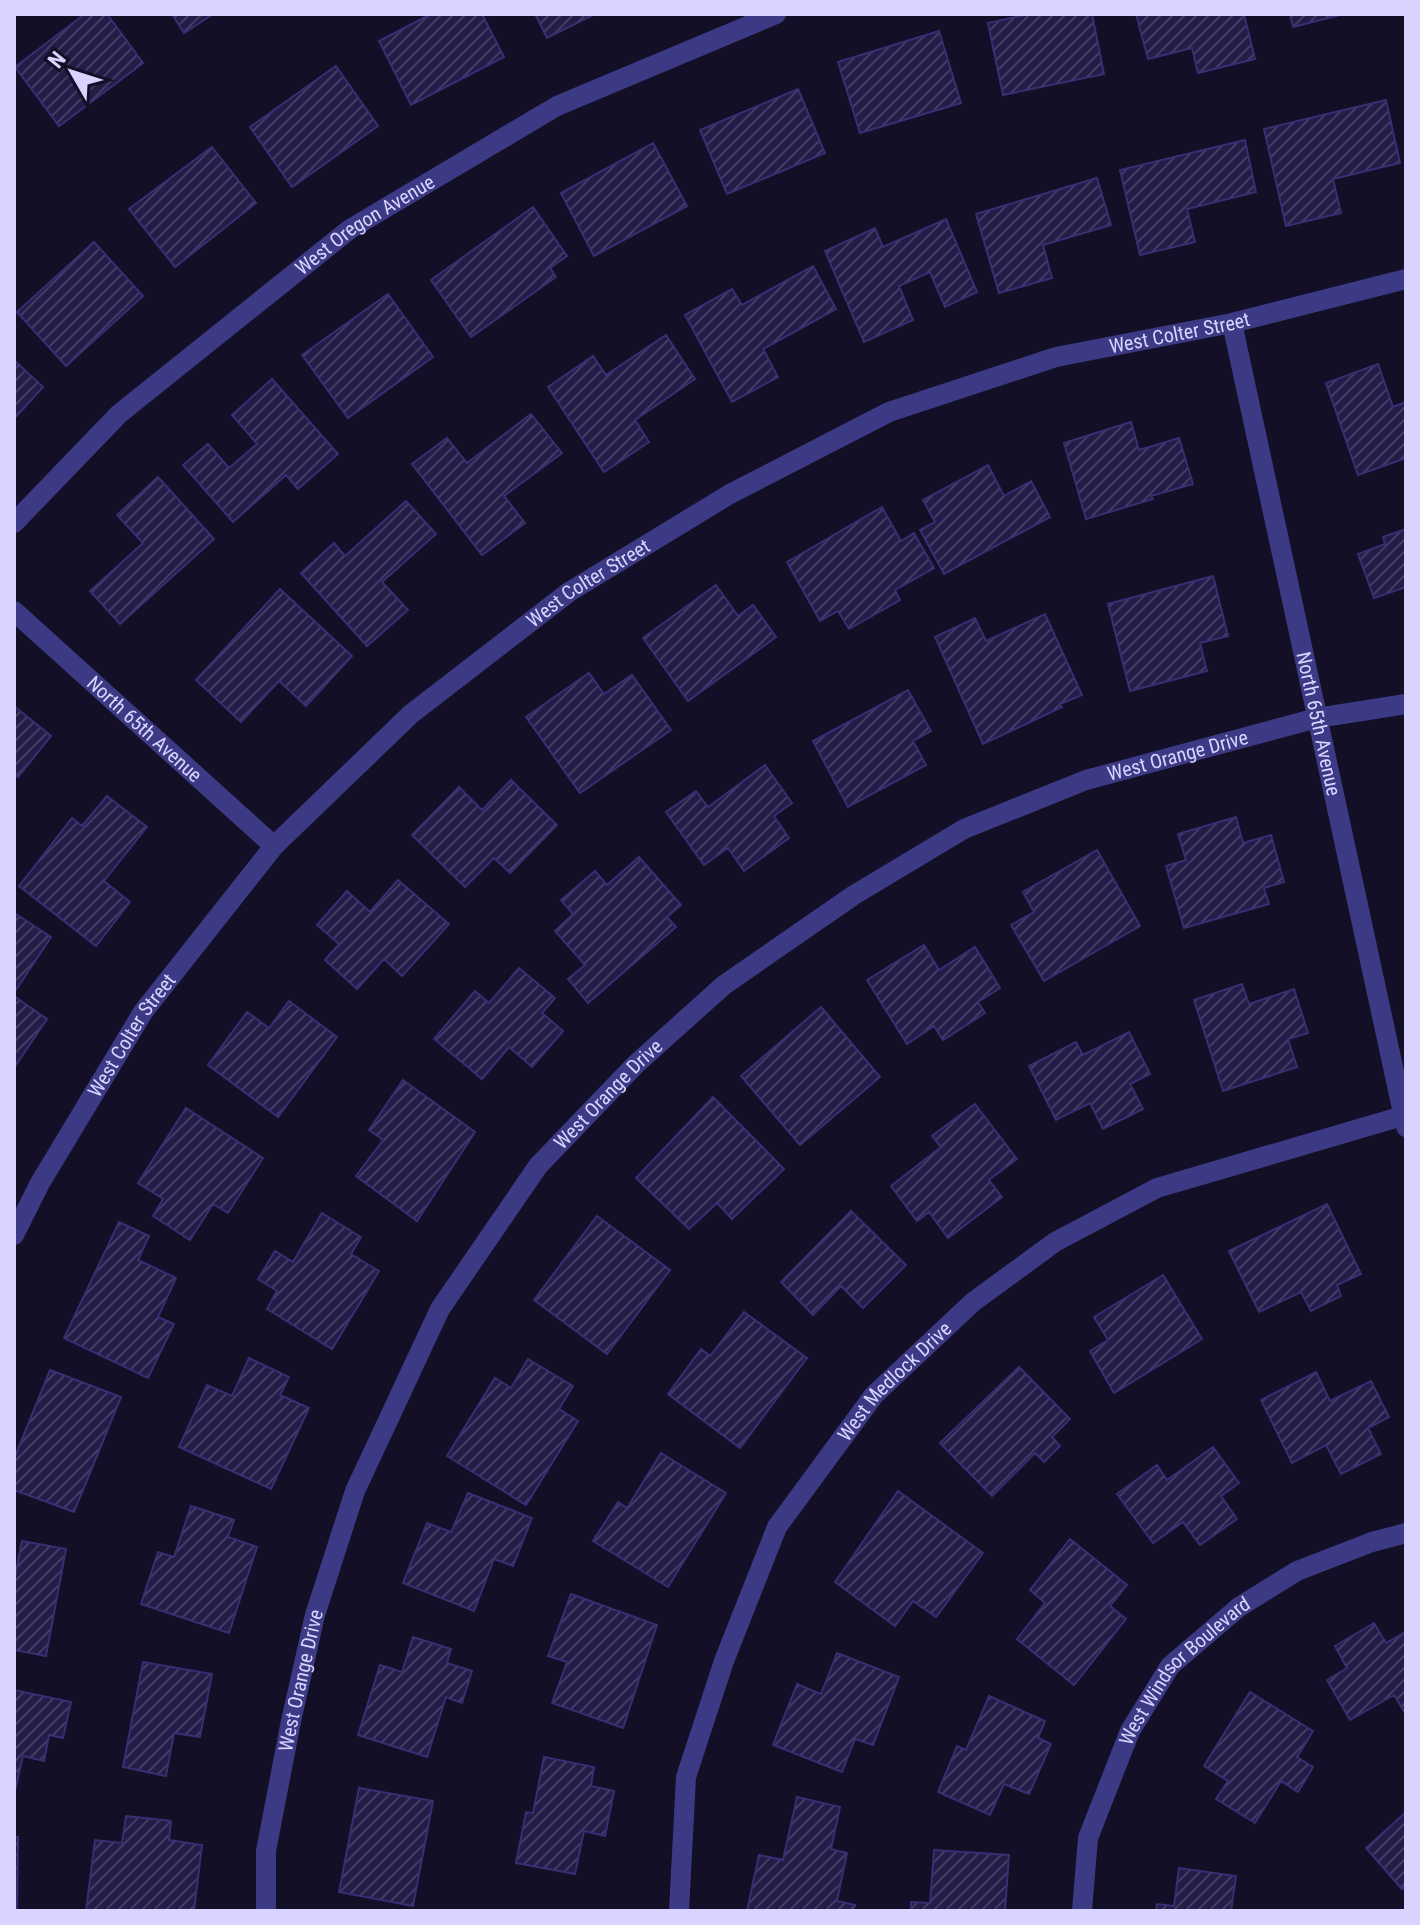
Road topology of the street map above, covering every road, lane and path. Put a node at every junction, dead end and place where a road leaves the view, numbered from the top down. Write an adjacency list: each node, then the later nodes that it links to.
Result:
1 (776, 14): 4 (street, West Oregon Avenue)
2 (1406, 279): 3 (street, West Colter Street)
3 (1232, 323): 7 (street, North 65th Avenue); 8 (street, West Colter Street)
4 (14, 523)
5 (14, 611): 8 (street, North 65th Avenue)
6 (1406, 704): 7 (street, West Orange Drive)
7 (1317, 718): 9 (street, North 65th Avenue); 12 (street, West Orange Drive)
8 (274, 846): 10 (street, West Colter Street)
9 (1405, 1119): 13 (street, West Medlock Drive)
10 (14, 1235)
11 (1406, 1533): 14 (street, West Windsor Boulevard)
12 (266, 1911)
13 (679, 1911)
14 (1082, 1911)

